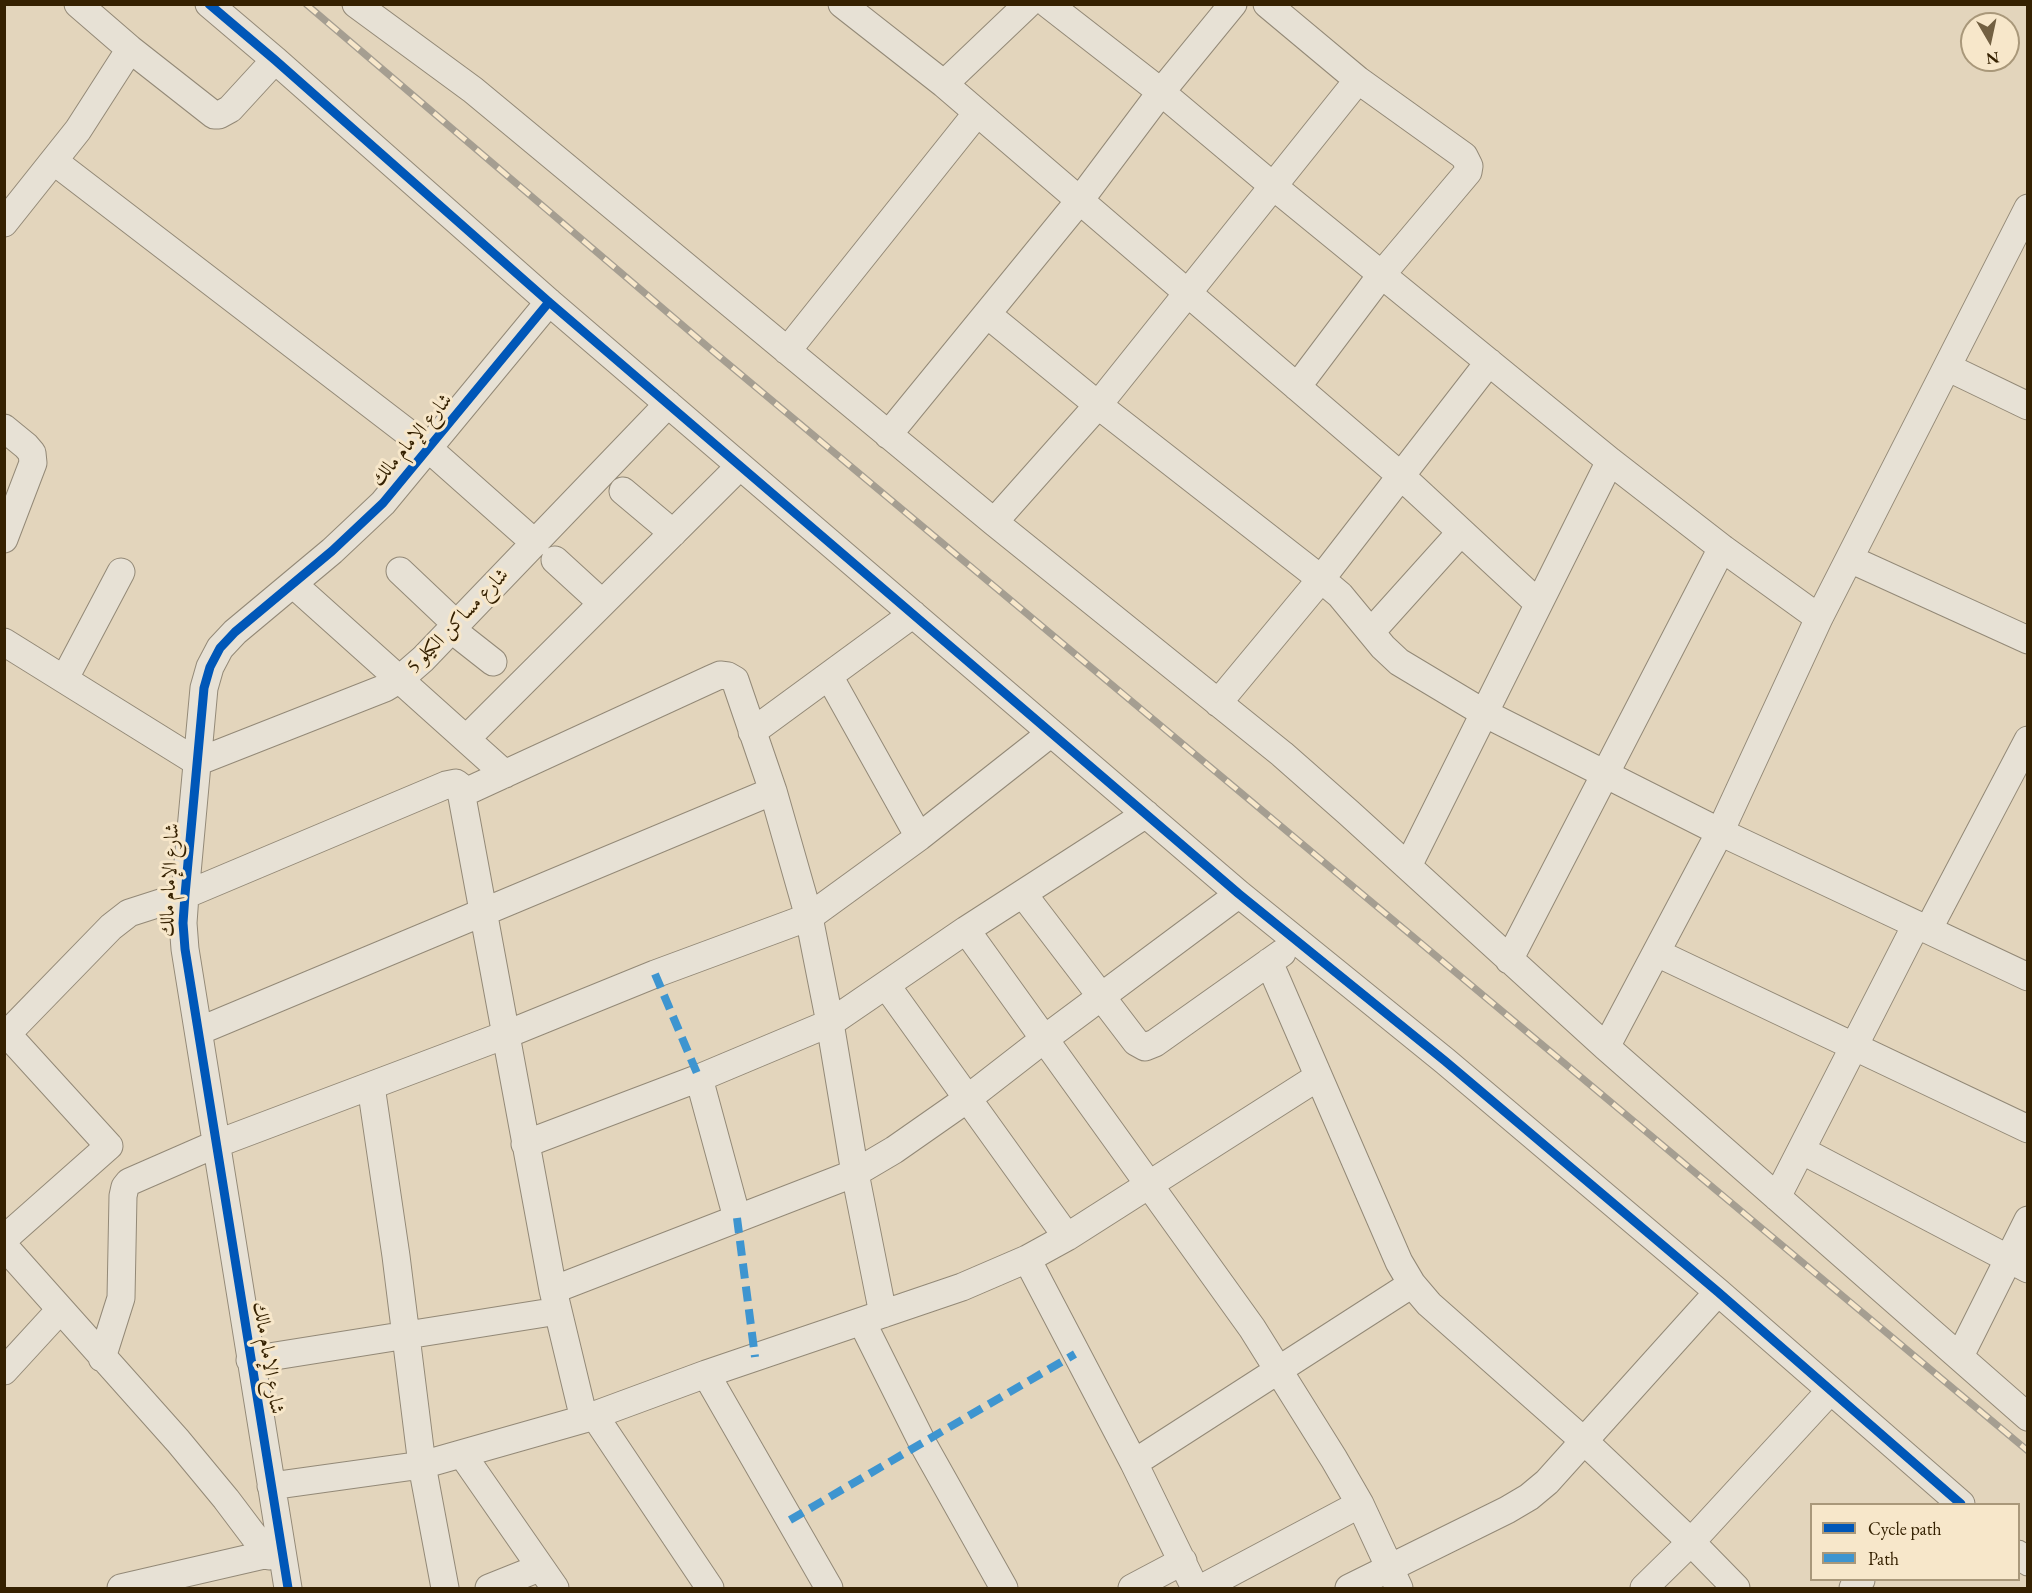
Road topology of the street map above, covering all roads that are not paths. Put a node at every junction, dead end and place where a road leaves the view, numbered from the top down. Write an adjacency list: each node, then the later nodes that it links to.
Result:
1 (78, 4): 9 (street)
2 (209, 4): 10 (street)
3 (356, 4): 24 (street)
4 (842, 4): 12 (street)
5 (1028, 4): 12 (street)
6 (1048, 4): 13 (street)
7 (1233, 4): 13 (street)
8 (1267, 4): 11 (street)
9 (130, 49): 10 (street); 15 (street)
10 (275, 60): 22 (street)
11 (1358, 80): 16 (street); 20 (street)
12 (944, 84): 14 (street)
13 (1161, 92): 16 (street); 17 (street)
14 (977, 112): 17 (street); 24 (street)
15 (55, 162): 19 (street); 33 (street)
16 (1273, 186): 20 (street); 21 (street)
17 (1080, 200): 21 (street); 23 (street)
18 (2028, 208): 26 (street)
19 (4, 223)
20 (1382, 274): 25 (street); 27 (street)
21 (1188, 293): 27 (street); 29 (street)
22 (549, 302): 28 (street); 33 (street, شارع الإمام مالك)
23 (988, 315): 29 (street); 32 (street)
24 (787, 351): 32 (street)
25 (1489, 362): 34 (street); 36 (street)
26 (1947, 367): 30 (street); 44 (street)
27 (1298, 387): 36 (street)
28 (668, 404): 35 (street); 42 (street, شارع مساكن الكيلو 5)
29 (1098, 405): 38 (street); 48 (street)
30 (2028, 406)
31 (4, 428): 41 (street)
32 (888, 435): 38 (street)
33 (429, 449): 42 (street); 49 (street, شارع الإمام مالك)
34 (1610, 461): 43 (street); 51 (street)
35 (740, 466): 40 (street); 52 (street)
36 (1401, 476): 39 (street); 48 (street)
37 (623, 491): 40 (street)
38 (994, 522): 62 (street)
39 (1461, 532): 51 (street); 55 (street)
40 (673, 533): 50 (street)
41 (4, 539)
42 (535, 543): 54 (street, شارع مساكن الكيلو 5)
43 (1722, 548): 53 (street); 70 (street)
44 (1850, 559): 53 (street); 56 (street)
45 (555, 560): 50 (street)
46 (400, 571): 54 (street)
47 (121, 572): 60 (street)
48 (1321, 579): 55 (street); 62 (street)
49 (293, 584): 61 (street); 68 (street, شارع الإمام مالك)
50 (602, 603): 66 (street)
51 (1538, 603): 63 (street)
52 (913, 614): 59 (street); 65 (street)
53 (1820, 618): 74 (street)
54 (453, 627): 58 (street); 61 (street, شارع مساكن الكيلو 5)
55 (1371, 632): 63 (street)
56 (2028, 640)
57 (4, 642): 60 (street)
58 (493, 662)
59 (829, 676): 64 (street); 75 (street)
60 (64, 678): 68 (street)
61 (400, 679): 66 (street); 68 (street, شارع مساكن الكيلو 5)
62 (1218, 703): 76 (street)
63 (1484, 713): 70 (street); 76 (street)
64 (752, 732): 69 (street); 71 (street)
65 (1051, 733): 73 (street); 75 (street)
66 (466, 739): 69 (street)
67 (2028, 740): 82 (street)
68 (197, 762): 79 (street, شارع الإمام مالك)
69 (505, 774): 72 (street)
70 (1605, 774): 74 (street); 86 (street)
71 (773, 791): 80 (street); 81 (street)
72 (461, 794): 79 (street); 80 (street)
73 (1146, 814): 77 (street); 78 (street)
74 (1720, 831): 82 (street); 85 (street)
75 (919, 837): 81 (street)
76 (1408, 866): 86 (street)
77 (1023, 894): 83 (street); 90 (street)
78 (1239, 894): 84 (street); 90 (street)
79 (185, 895): 92 (street, شارع الإمام مالك); 94 (street)
80 (482, 914): 92 (street); 93 (street)
81 (809, 917): 91 (street); 93 (street)
82 (1922, 927): 88 (street); 96 (street)
83 (966, 930): 89 (street); 95 (street)
84 (1298, 942): 87 (street); 117 (street)
85 (1657, 953): 96 (street); 97 (street)
86 (1509, 960): 97 (street)
87 (1269, 962): 90 (street); 98 (street)
88 (2028, 977)
89 (886, 986): 91 (street); 101 (street)
90 (1102, 996): 95 (street)
91 (830, 1023): 99 (street); 106 (street)
92 (199, 1031): 103 (street, شارع الإمام مالك)
93 (505, 1035): 100 (street); 104 (street)
94 (6, 1036): 112 (street)
95 (1043, 1040): 101 (street); 107 (street)
96 (1853, 1046): 102 (street); 105 (street)
97 (1606, 1047): 108 (street)
98 (1318, 1077): 107 (street); 116 (street)
99 (699, 1078): 104 (street); 109 (street)
100 (371, 1086): 103 (street); 121 (street)
101 (967, 1099): 106 (street); 111 (street)
102 (2028, 1129)
103 (216, 1144): 123 (street); 124 (street, شارع الإمام مالك)
104 (525, 1144): 118 (street)
105 (1801, 1150): 108 (street); 115 (street)
106 (855, 1173): 109 (street); 120 (street)
107 (1150, 1184): 111 (street); 126 (street)
108 (1777, 1197): 122 (street)
109 (737, 1218): 118 (street)
110 (2028, 1220): 115 (street)
111 (1067, 1238): 114 (street)
112 (4, 1239)
113 (4, 1246): 119 (street)
114 (1027, 1259): 120 (street); 133 (street)
115 (2018, 1264): 122 (street)
116 (1412, 1284): 126 (street); 131 (street)
117 (1718, 1292): 128 (street); 131 (street)
118 (555, 1300): 121 (street); 129 (street)
119 (60, 1310): 123 (street); 125 (street)
120 (873, 1318): 127 (street); 149 (street)
121 (405, 1336): 124 (street); 134 (street)
122 (1960, 1356): 130 (street)
123 (102, 1358): 139 (street)
124 (250, 1360): 135 (street, شارع الإمام مالك)
125 (4, 1371)
126 (1279, 1371): 133 (street); 137 (street)
127 (706, 1374): 129 (street); 148 (street)
128 (1830, 1391): 136 (street); 138 (street)
129 (589, 1417): 132 (street); 147 (street)
130 (2028, 1417)
131 (1584, 1441): 138 (street); 142 (street)
132 (462, 1454): 134 (street); 141 (street)
133 (1134, 1463): 140 (street)
134 (422, 1465): 135 (street); 145 (street)
135 (271, 1486): 139 (street, شارع الإمام مالك)
136 (1946, 1500)
137 (1360, 1504): 142 (street); 152 (street)
138 (1691, 1542): 154 (street); 155 (street)
139 (275, 1553): 143 (street); 144 (street, شارع الإمام مالك)
140 (1184, 1561): 150 (street); 151 (street)
141 (547, 1578): 146 (street)
142 (1394, 1578): 153 (street)
143 (121, 1588)
144 (288, 1588)
145 (445, 1588)
146 (489, 1588)
147 (710, 1588)
148 (828, 1588)
149 (1004, 1588)
150 (1132, 1588)
151 (1195, 1588)
152 (1202, 1588)
153 (1349, 1588)
154 (1644, 1588)
155 (1736, 1588)

